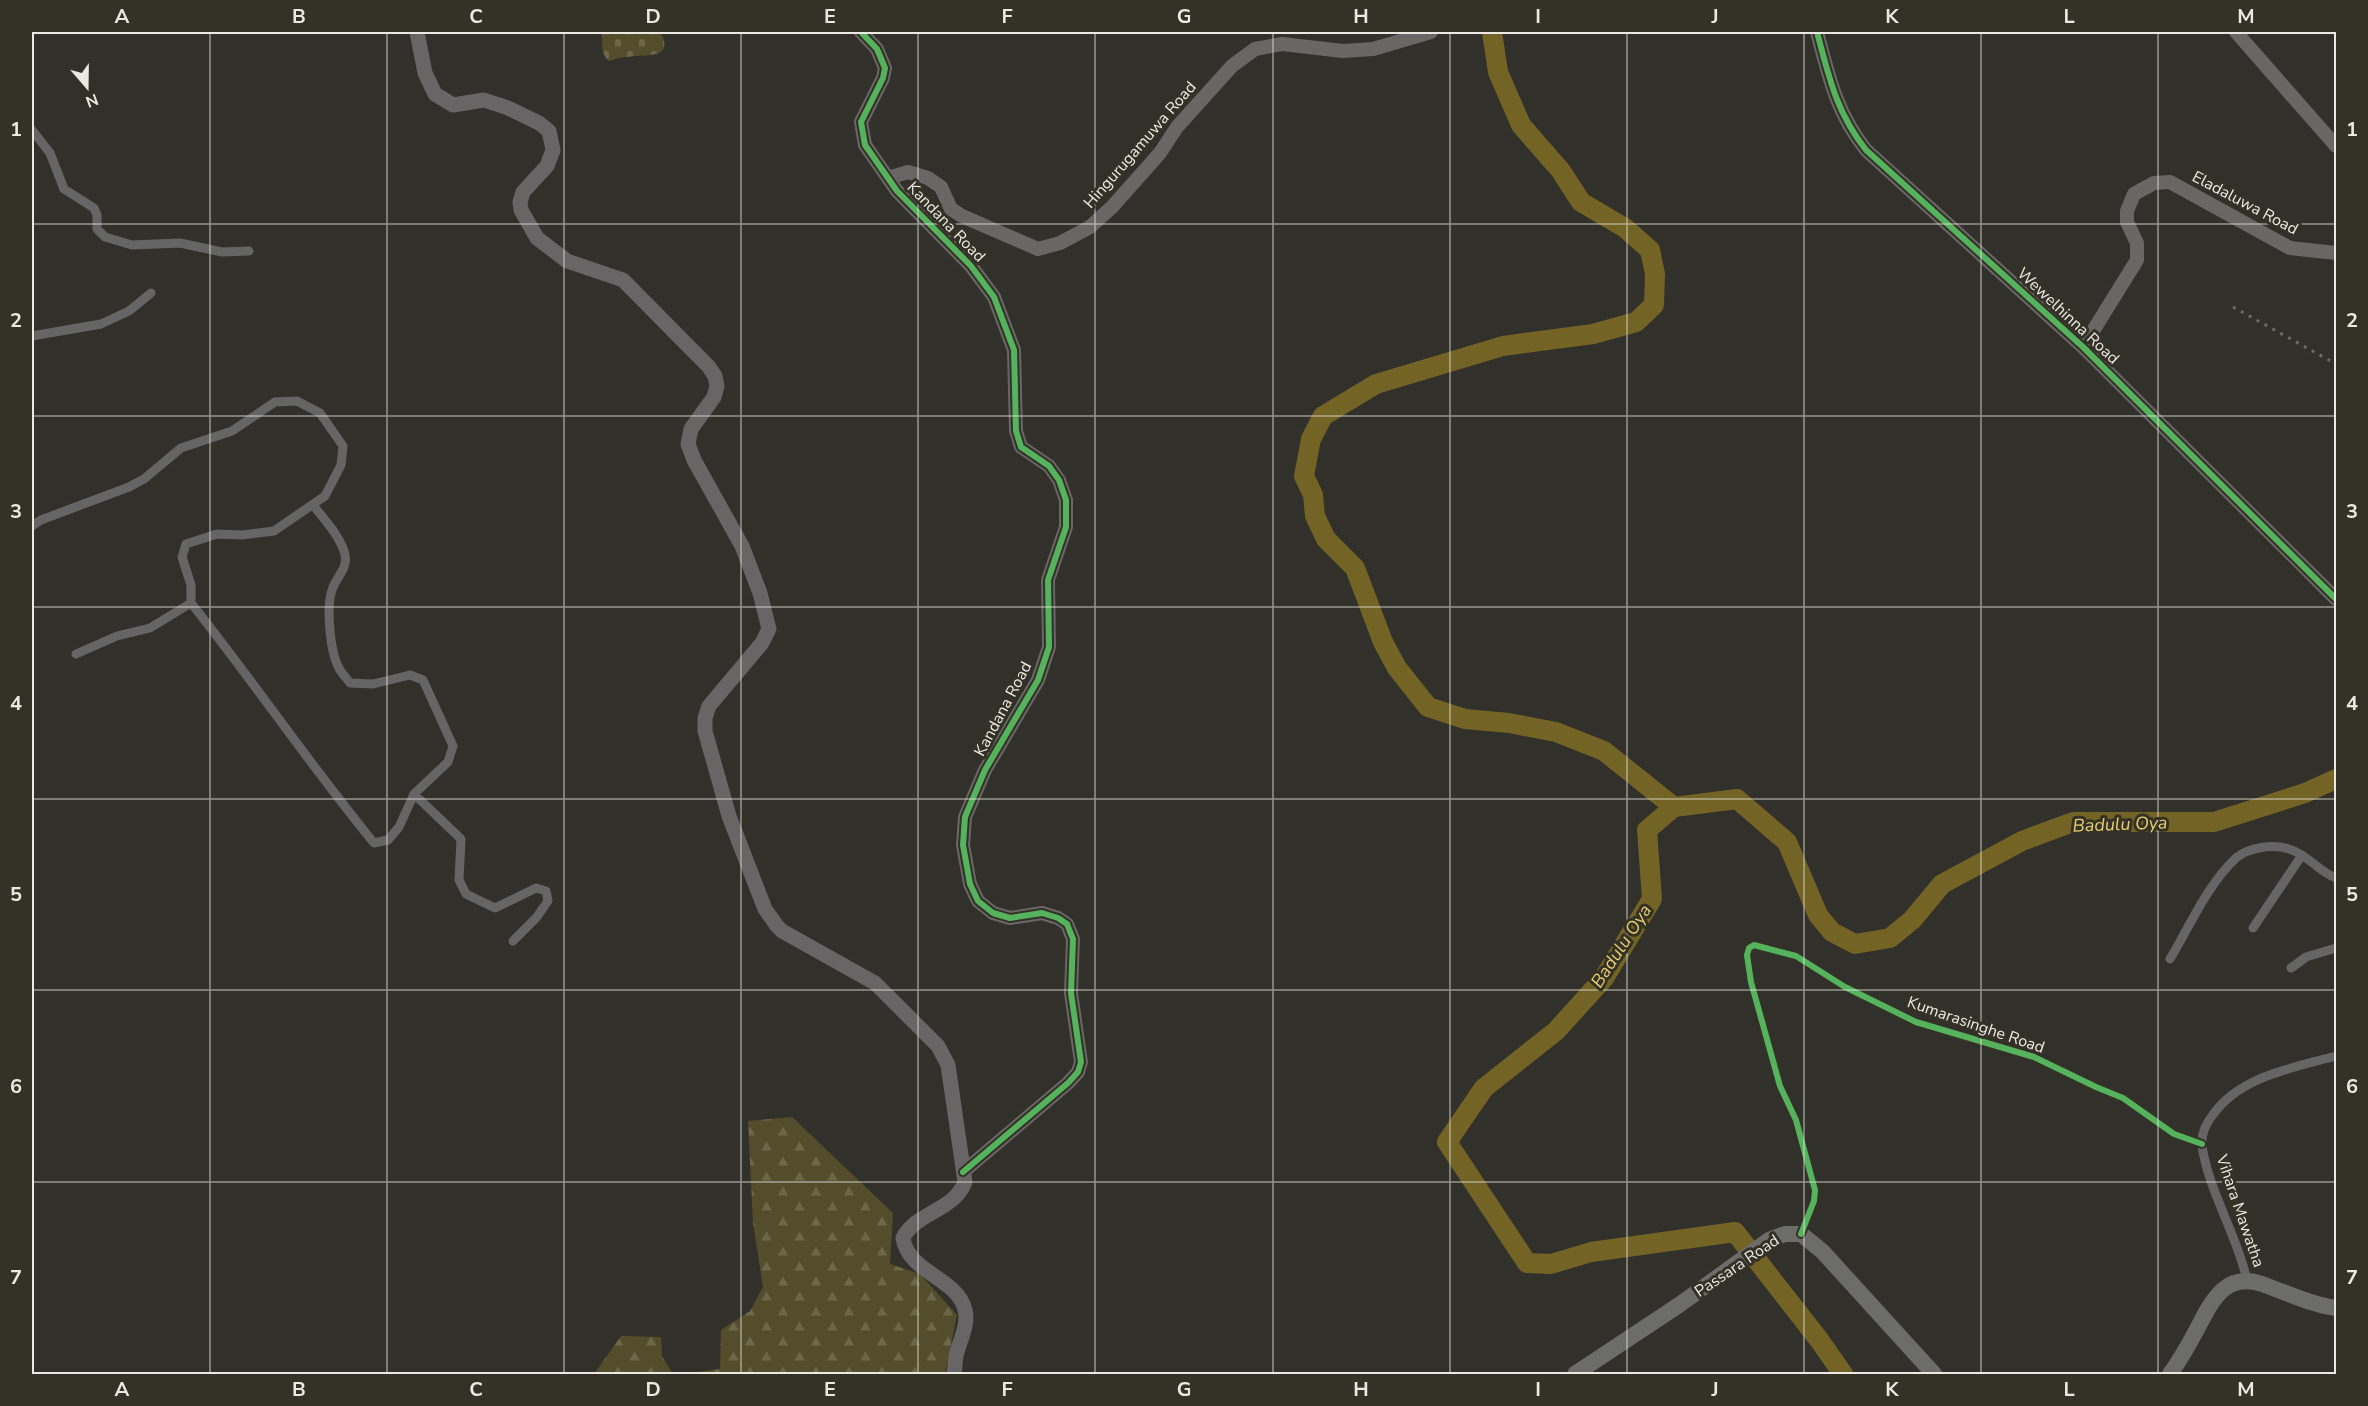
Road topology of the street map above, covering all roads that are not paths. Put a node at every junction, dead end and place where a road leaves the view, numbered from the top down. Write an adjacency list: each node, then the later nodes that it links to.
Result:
1 (417, 32): 29 (main road)
2 (861, 32): 8 (street, Kandana Road)
3 (1431, 32): 8 (street, Hingurugamuwa Road)
4 (1817, 32): 13 (street, Wewelhinna Road)
5 (2236, 32): 7 (street)
6 (32, 130): 9 (street)
7 (2336, 145)
8 (888, 178): 29 (street, Kandana Road)
9 (249, 251)
10 (2337, 253): 13 (street, Eladaluwa Road)
11 (151, 293): 12 (street)
12 (32, 336)
13 (2083, 347): 16 (street, Wewelhinna Road)
14 (313, 505): 15 (street); 17 (street); 19 (street)
15 (32, 526)
16 (2337, 599)
17 (191, 603): 18 (street); 19 (street)
18 (76, 654)
19 (414, 794): 23 (street)
20 (2302, 855): 21 (street); 22 (street); 25 (street)
21 (2337, 878)
22 (2253, 928)
23 (513, 941)
24 (2337, 948): 26 (street)
25 (2170, 959)
26 (2291, 968)
27 (2337, 1056): 28 (street, Vihara Mawatha)
28 (2202, 1144): 30 (street, Kumarasinghe Road); 31 (street, Vihara Mawatha)
29 (963, 1172): 33 (main road)
30 (1800, 1234): 34 (highway, Passara Road); 35 (highway, Passara Road)
31 (2247, 1280): 32 (highway); 36 (highway)
32 (2337, 1308)
33 (954, 1374)
34 (1575, 1374)
35 (1934, 1374)
36 (2170, 1374)

